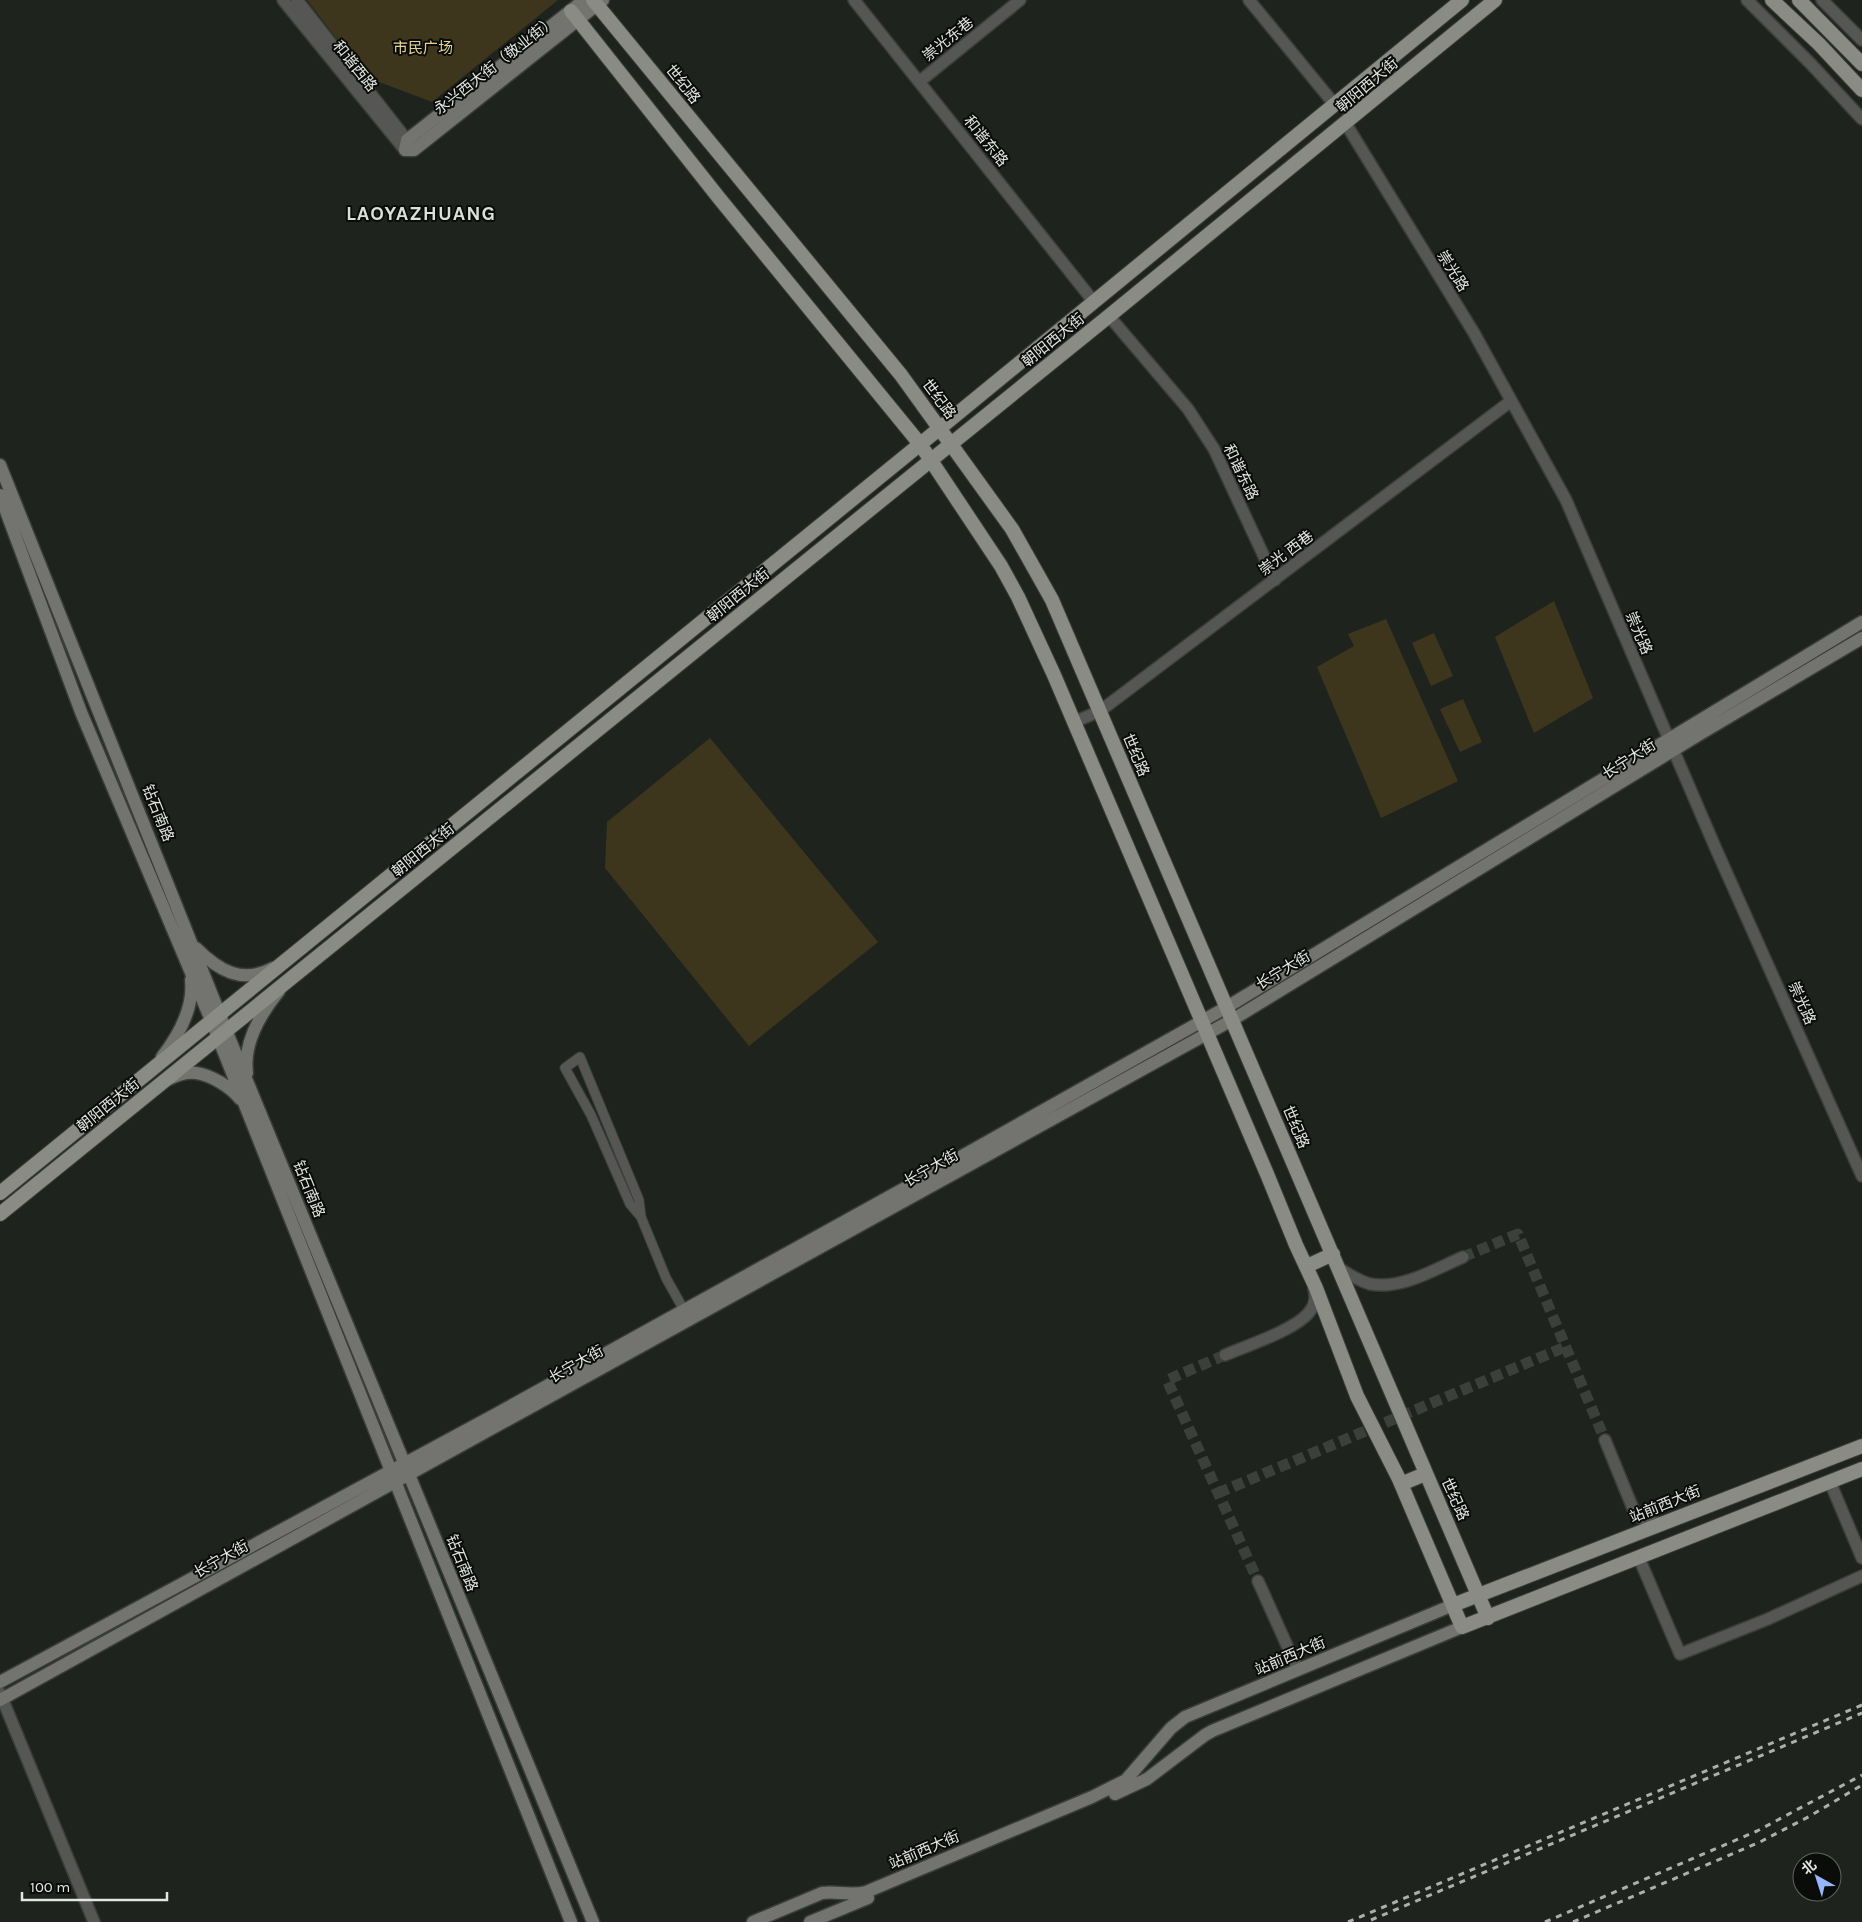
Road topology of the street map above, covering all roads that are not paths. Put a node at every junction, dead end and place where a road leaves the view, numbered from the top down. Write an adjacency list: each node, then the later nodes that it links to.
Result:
1 (283, 0): 22 (street, 和谐西路)
2 (297, 0): 22 (street, 和谐西路)
3 (584, 0): 14 (main road, 永兴西大街（敬业街）)
4 (854, 0): 17 (street, 和谐东路)
5 (1020, 0): 17 (street, 崇光东巷)
6 (1249, 0): 19 (street)
7 (1462, 0): 19 (main road, 朝阳西大街)
8 (1495, 0): 21 (main road, 朝阳西大街)
9 (1747, 0): 20 (street)
10 (1772, 0): 18 (main road)
11 (1799, 0): 16 (main road)
12 (1822, 0): 15 (street)
13 (598, 2): 14 (main road, 永兴西大街（敬业街）); 26 (main road, 世纪路)
14 (575, 16): 22 (main road, 永兴西大街（敬业街）); 28 (main road)
15 (1862, 40)
16 (1862, 64)
17 (919, 82): 23 (street, 和谐东路)
18 (1862, 90)
19 (1335, 105): 23 (main road, 朝阳西大街)
20 (1862, 119)
21 (1346, 124): 24 (main road, 朝阳西大街); 25 (street, 崇光路)
22 (406, 145)
23 (1094, 302): 26 (main road, 朝阳西大街)
24 (1109, 316): 27 (main road, 朝阳西大街); 32 (street, 和谐东路)
25 (1512, 401): 32 (street, 崇光 西巷); 37 (street, 崇光路)
26 (940, 428): 27 (main road, 世纪路); 28 (main road, 朝阳西大街)
27 (951, 443): 29 (main road, 朝阳西大街); 35 (main road, 世纪路)
28 (920, 444): 29 (main road); 39 (main road, 朝阳西大街)
29 (930, 459): 36 (main road); 41 (main road, 朝阳西大街)
30 (0, 465): 38 (main road, 钻石南路)
31 (0, 495): 40 (main road, 钻石南路)
32 (1275, 580): 35 (street, 崇光 西巷)
33 (1862, 622): 37 (main road, 长宁大街)
34 (1862, 638): 37 (main road, 长宁大街)
35 (1100, 710): 36 (street, 崇光 西巷); 42 (main road, 世纪路)
36 (1074, 722): 44 (main road)
37 (1671, 745): 42 (main road, 长宁大街); 50 (street, 崇光路)
38 (192, 944): 39 (main road); 43 (main road, 钻石南路)
39 (278, 965): 43 (main road, 朝阳西大街)
40 (191, 972): 43 (main road, 钻石南路); 46 (main road)
41 (290, 978): 45 (main road, 朝阳西大街); 48 (main road)
42 (1230, 1013): 44 (main road, 长宁大街); 54 (main road, 世纪路)
43 (215, 1017): 45 (main road, 钻石南路); 46 (main road, 朝阳西大街)
44 (1204, 1027): 56 (main road); 59 (main road, 长宁大街); 64 (main road, 长宁大街)
45 (221, 1034): 47 (main road, 朝阳西大街); 48 (main road, 钻石南路); 49 (main road, 钻石南路)
46 (156, 1065): 51 (main road, 朝阳西大街)
47 (164, 1080): 49 (main road); 52 (main road, 朝阳西大街)
48 (248, 1085): 64 (main road, 钻石南路)
49 (244, 1105): 66 (main road, 钻石南路)
50 (1862, 1176)
51 (0, 1193)
52 (0, 1214)
53 (641, 1217): 53 (street); 59 (street)
54 (1333, 1254): 56 (main road); 57 (main road, 世纪路)
55 (1463, 1258): 57 (street)
56 (1306, 1266): 58 (main road)
57 (1339, 1268): 65 (main road, 世纪路)
58 (1312, 1280): 60 (street); 68 (main road)
59 (684, 1310): 64 (main road, 长宁大街)
60 (1225, 1355)
61 (1605, 1440): 71 (street)
62 (1862, 1446): 69 (main road, 站前西大街)
63 (1862, 1469): 67 (main road, 站前西大街)
64 (406, 1470): 66 (main road, 长宁大街); 86 (main road, 钻石南路)
65 (1425, 1474): 68 (main road); 76 (main road, 世纪路)
66 (392, 1476): 81 (main road, 长宁大街); 82 (main road, 长宁大街); 85 (main road, 钻石南路)
67 (1830, 1482): 70 (main road, 站前西大街); 73 (street)
68 (1401, 1484): 77 (main road)
69 (1741, 1492): 70 (main road); 71 (main road, 站前西大街)
70 (1750, 1514): 72 (main road, 站前西大街)
71 (1663, 1523): 76 (main road, 站前西大街)
72 (1639, 1558): 74 (street); 78 (main road, 站前西大街)
73 (1862, 1558)
74 (1862, 1576)
75 (1258, 1581): 80 (street)
76 (1478, 1596): 77 (main road, 站前西大街); 78 (main road, 世纪路)
77 (1453, 1605): 79 (main road); 80 (main road, 站前西大街)
78 (1488, 1618): 79 (main road, 站前西大街)
79 (1462, 1627): 83 (main road, 站前西大街)
80 (1298, 1670): 83 (main road, 站前西大街)
81 (0, 1682)
82 (1, 1697): 84 (street)
83 (1093, 1800): 87 (main road, 站前西大街); 88 (main road, 站前西大街)
84 (94, 1922)
85 (571, 1922)
86 (593, 1922)
87 (753, 1922)
88 (810, 1922)

